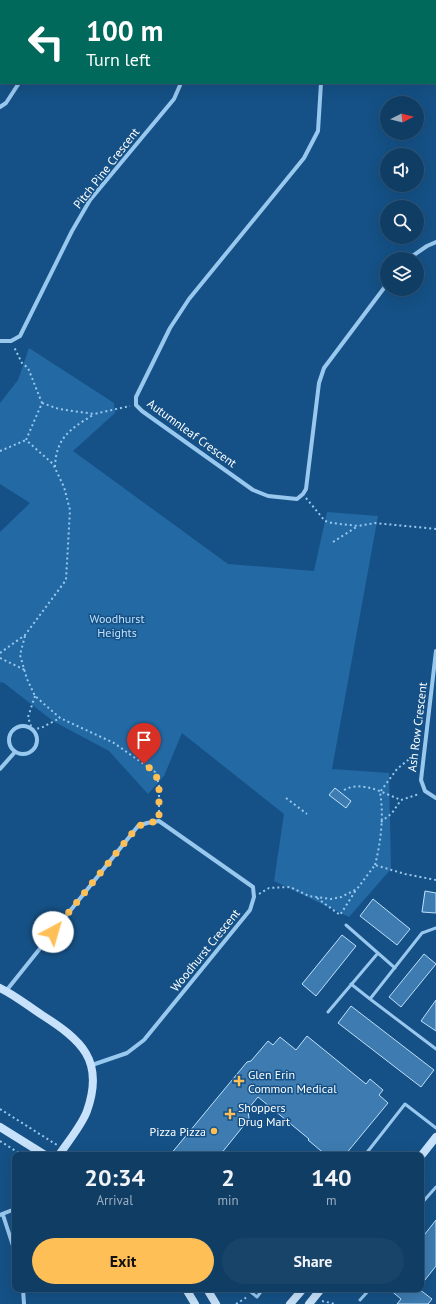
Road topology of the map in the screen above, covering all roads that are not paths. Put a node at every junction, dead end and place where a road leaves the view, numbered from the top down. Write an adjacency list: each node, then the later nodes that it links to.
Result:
1 (18, 84): 4 (street)
2 (182, 84): 8 (street, Pitch Pine Crescent)
3 (321, 84): 7 (street, Autumnleaf Crescent)
4 (0, 107)
5 (436, 242): 6 (street)
6 (418, 252)
7 (380, 293)
8 (0, 341)
9 (436, 651): 12 (street, Ash Row Crescent)
10 (14, 752): 10 (street); 11 (street)
11 (0, 769)
12 (436, 798)
13 (346, 925): 15 (lane)
14 (436, 928): 16 (lane)
15 (378, 953): 16 (lane); 17 (lane)
16 (395, 968): 19 (lane)
17 (351, 984): 19 (lane); 20 (lane)
18 (3, 990): 22 (street); 22 (street, Woodhurst Crescent)
19 (370, 999): 21 (lane)
20 (328, 1012)
21 (436, 1049)
22 (92, 1066): 27 (street)
23 (0, 1127): 26 (street)
24 (436, 1128): 28 (lane)
25 (436, 1137): 29 (street)
26 (40, 1152)
27 (61, 1152)
28 (367, 1152)
29 (424, 1152)
30 (436, 1186): 31 (lane)
31 (424, 1200)
32 (12, 1210): 33 (street)
33 (1, 1215): 34 (street)
34 (12, 1244)
35 (23, 1292): 45 (street)
36 (188, 1292): 46 (street)
37 (209, 1292): 47 (street)
38 (251, 1292): 39 (lane)
39 (261, 1292)
40 (300, 1292): 48 (street)
41 (319, 1292): 44 (street)
42 (367, 1292): 43 (lane)
43 (360, 1300)
44 (311, 1302)
45 (24, 1304)
46 (195, 1304)
47 (216, 1304)
48 (290, 1304)

